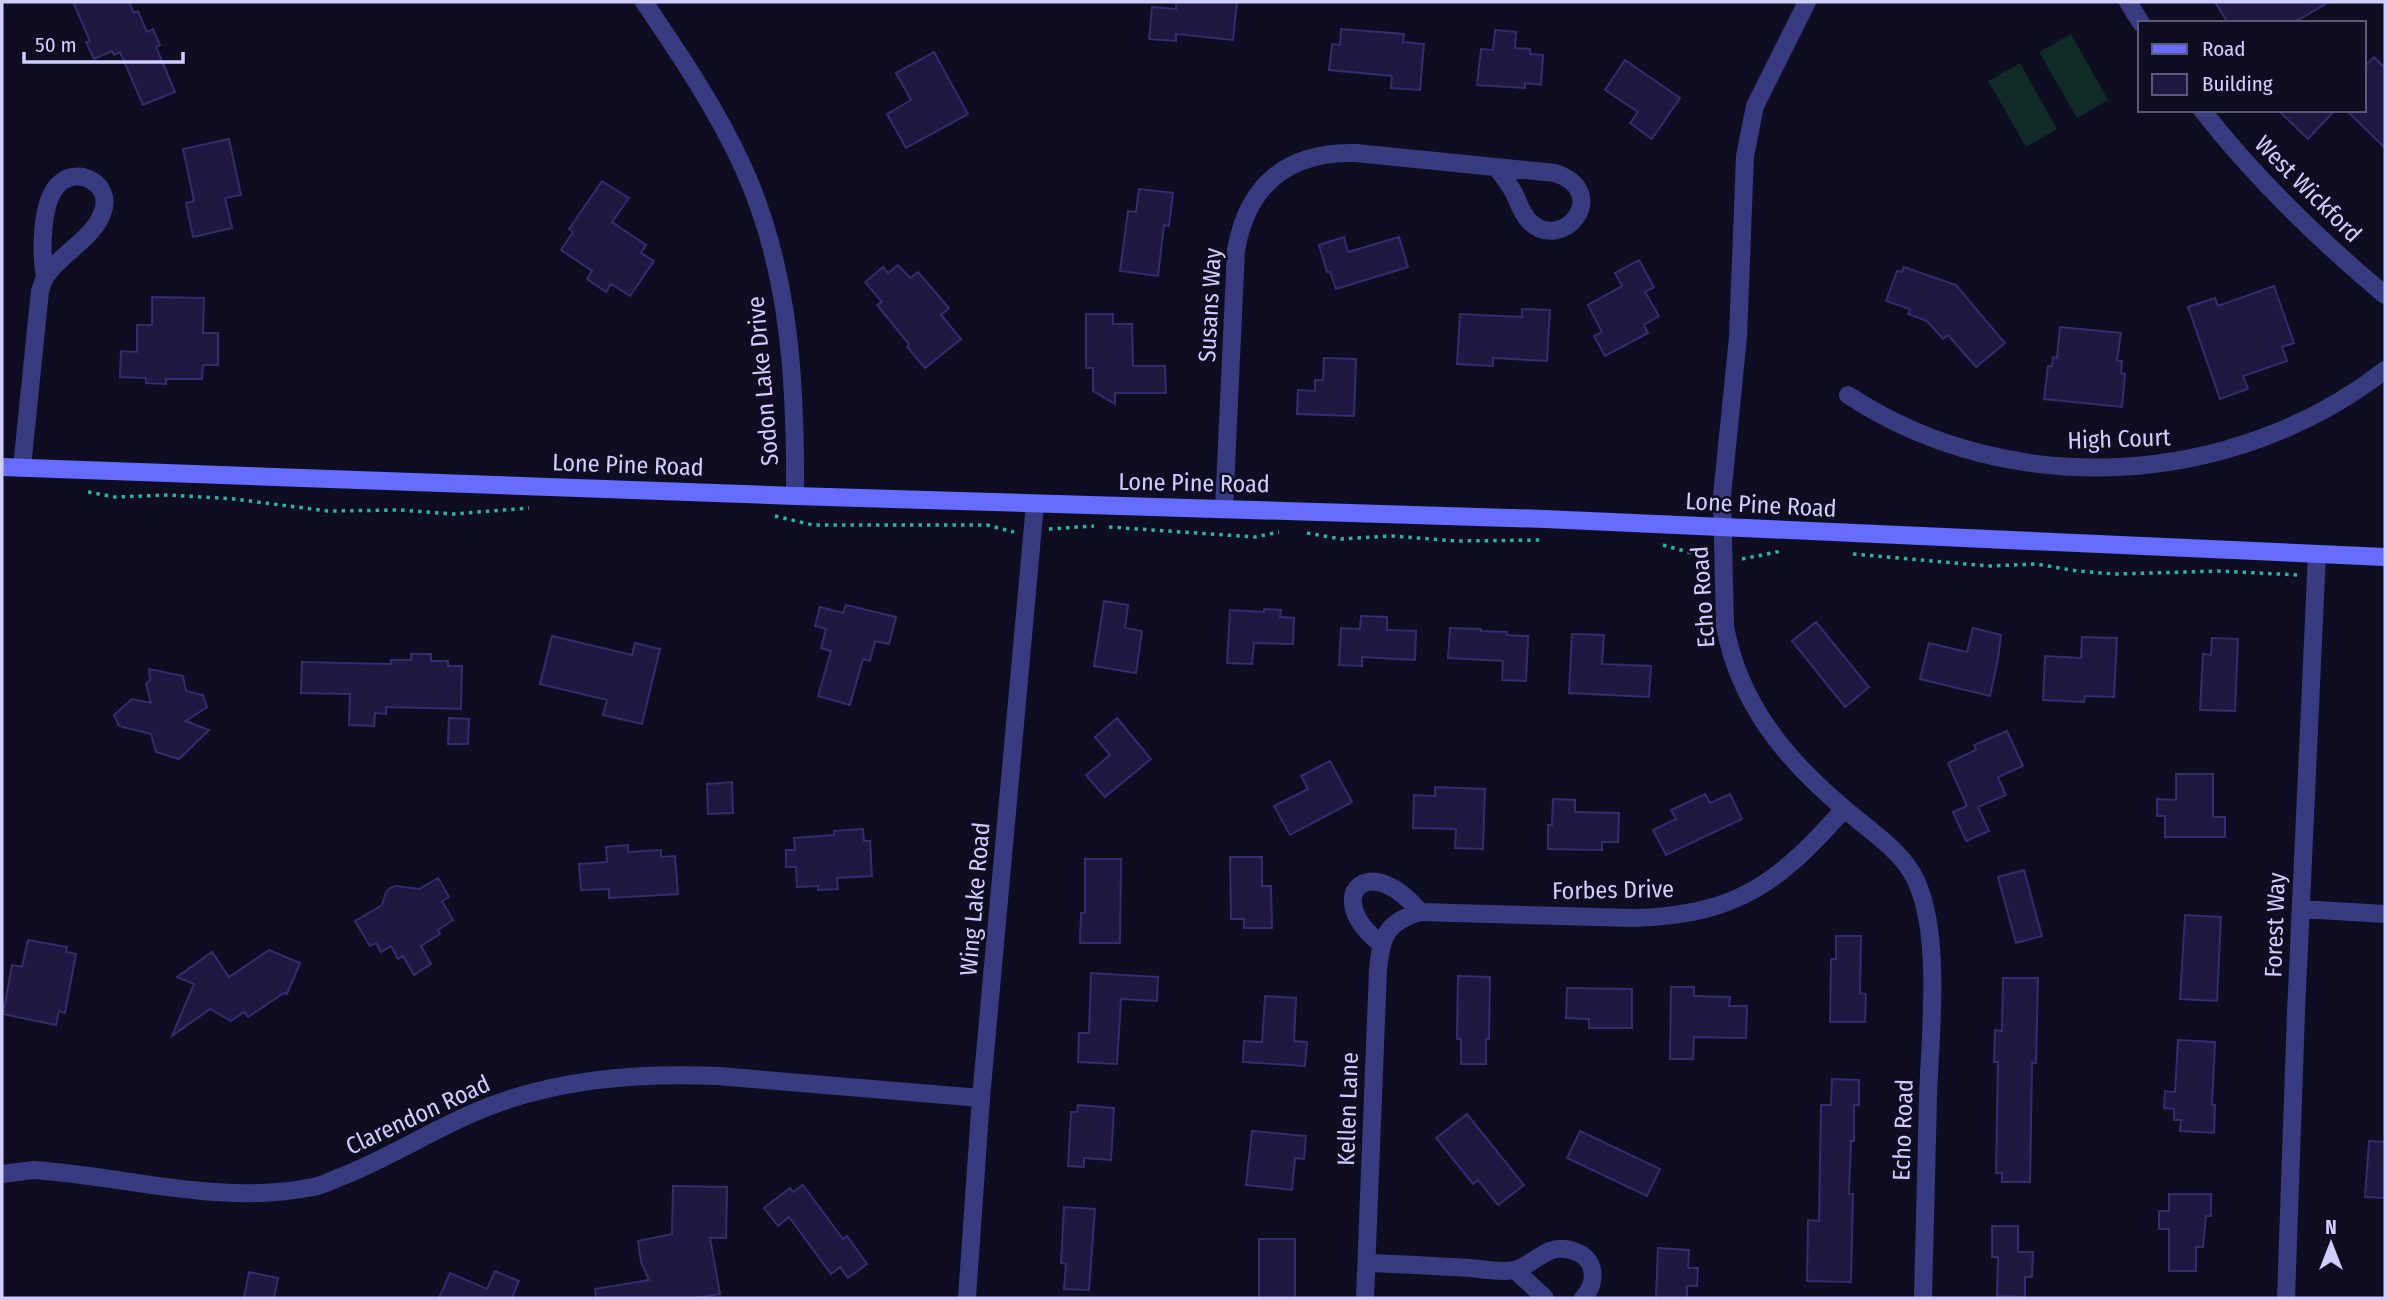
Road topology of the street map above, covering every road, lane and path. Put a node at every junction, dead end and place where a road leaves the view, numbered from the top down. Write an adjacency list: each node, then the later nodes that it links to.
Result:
1 (644, 2): 14 (street, Sodon Lake Drive)
2 (1807, 2): 19 (street, Echo Road)
3 (2129, 2): 4 (street)
4 (2140, 21)
5 (2204, 112): 8 (street, West Wickford)
6 (1497, 168): 6 (street, Susans Way); 17 (street, Susans Way)
7 (45, 277): 7 (street); 12 (street)
8 (2385, 295)
9 (2385, 370): 10 (street, High Court)
10 (1848, 395)
11 (2, 467): 12 (street, Lone Pine Road)
12 (22, 467): 14 (street, Lone Pine Road)
13 (86, 492): 16 (path)
14 (795, 496): 15 (street, Lone Pine Road)
15 (1035, 504): 17 (street, Lone Pine Road); 38 (street, Wing Lake Road)
16 (532, 508)
17 (1224, 509): 19 (street, Lone Pine Road)
18 (775, 516): 22 (path)
19 (1722, 528): 28 (street, Lone Pine Road); 33 (street, Echo Road)
20 (1051, 529): 21 (path)
21 (1280, 531)
22 (1015, 532)
23 (1305, 533): 24 (path)
24 (1549, 540)
25 (1653, 545): 30 (path)
26 (1790, 551): 31 (path)
27 (1848, 554): 32 (path)
28 (2317, 554): 29 (street, Lone Pine Road); 34 (street, Forest Way)
29 (2385, 557)
30 (1709, 558)
31 (1744, 559)
32 (2294, 575)
33 (1844, 809): 35 (street, Forbes Drive); 46 (street, Echo Road)
34 (2301, 909): 36 (street); 47 (street, Forest Way)
35 (1419, 912): 37 (street, Forbes Drive); 37 (street)
36 (2385, 914)
37 (1380, 943): 40 (street, Kellen Lane)
38 (981, 1098): 39 (street, Clarendon Road); 42 (street, Wing Lake Road)
39 (2, 1174)
40 (1367, 1263): 41 (street); 43 (street, Kellen Lane)
41 (1515, 1270): 44 (street); 45 (street)
42 (967, 1298)
43 (1365, 1298)
44 (1545, 1298)
45 (1583, 1298)
46 (1923, 1298)
47 (2286, 1298)

